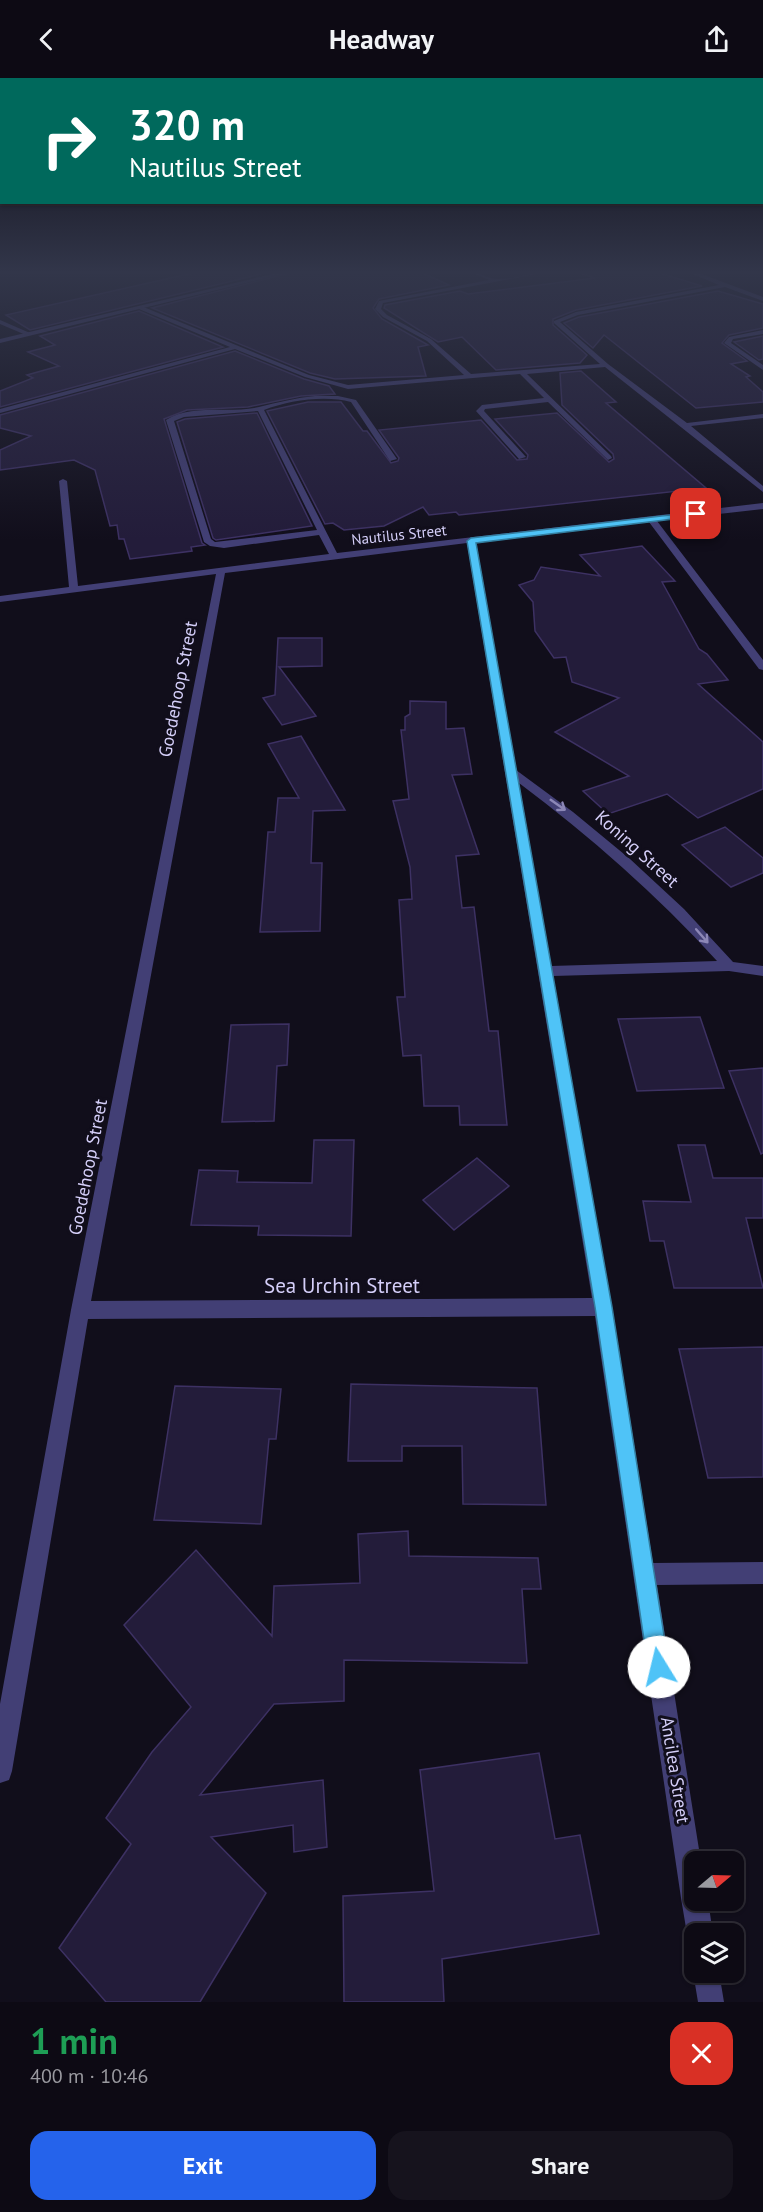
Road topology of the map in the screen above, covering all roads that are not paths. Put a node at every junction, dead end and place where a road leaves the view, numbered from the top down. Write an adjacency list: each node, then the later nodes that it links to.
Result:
1 (185, 360): 10 (street)
2 (269, 360): 7 (street)
3 (451, 360): 7 (street)
4 (600, 360): 5 (street)
5 (606, 365): 6 (street); 12 (street)
6 (522, 372): 7 (street); 8 (street)
7 (470, 377)
8 (548, 400): 13 (street); 14 (street)
9 (260, 409): 15 (street); 20 (street); 20 (street)
10 (0, 411)
11 (763, 416): 12 (street)
12 (686, 425): 17 (street)
13 (522, 457)
14 (608, 458)
15 (393, 459)
16 (63, 481): 24 (street)
17 (763, 490)
18 (763, 506): 19 (street, Nautilus Street)
19 (651, 519): 21 (street, Nautilus Street); 26 (street)
20 (322, 532): 22 (street)
21 (471, 541): 22 (street, Nautilus Street); 27 (street, Ancilea Street)
22 (334, 556): 23 (street, Nautilus Street)
23 (221, 571): 24 (street, Nautilus Street); 32 (street, Goedehoop Street)
24 (74, 590): 25 (street, Nautilus Street)
25 (0, 599)
26 (763, 667)
27 (510, 771): 28 (street, Koning Street, one-way to 28); 29 (street, Ancilea Street)
28 (729, 966): 29 (street); 30 (street)
29 (544, 971): 31 (street, Ancilea Street)
30 (763, 971)
31 (603, 1307): 32 (street, Sea Urchin Street); 34 (street, Ancilea Street)
32 (80, 1310): 35 (street, Goedehoop Street)
33 (763, 1573): 34 (street)
34 (644, 1574): 36 (street, Ancilea Street)
35 (0, 1771)
36 (687, 1851)
37 (708, 1983): 38 (street)
38 (711, 2002)

